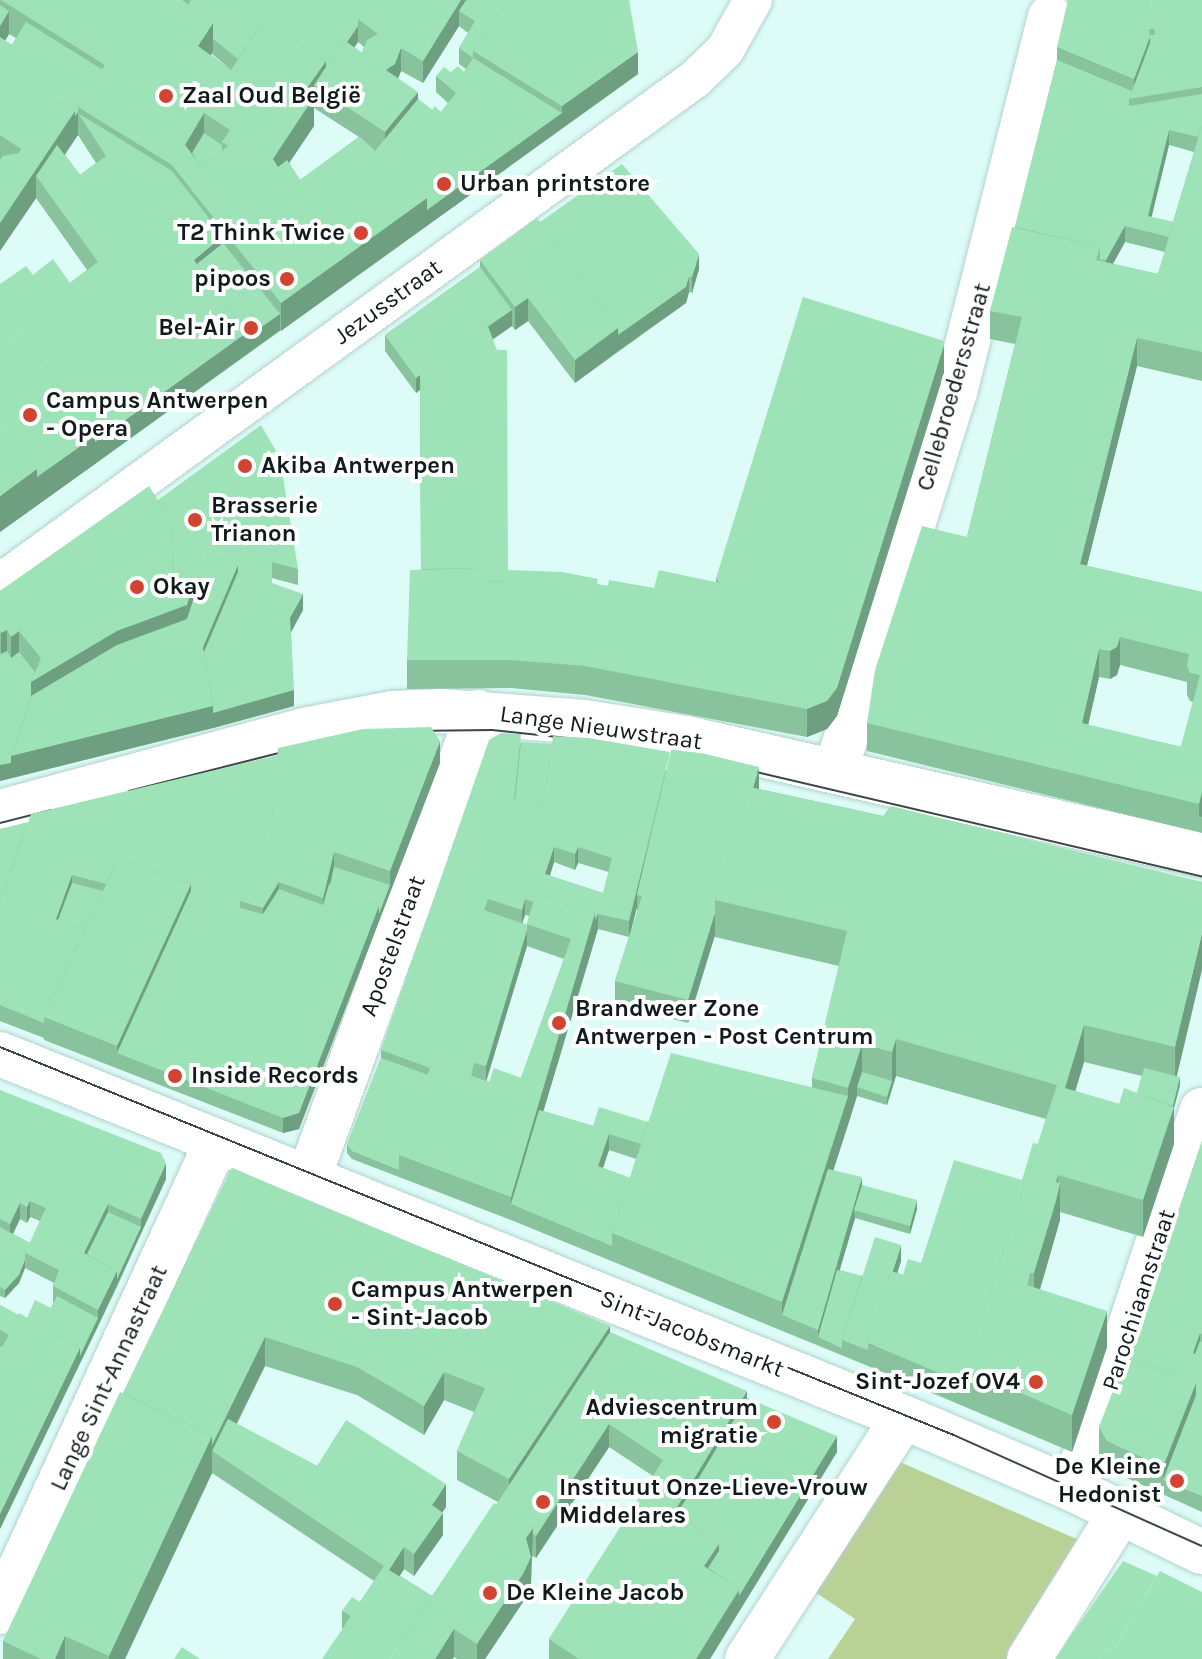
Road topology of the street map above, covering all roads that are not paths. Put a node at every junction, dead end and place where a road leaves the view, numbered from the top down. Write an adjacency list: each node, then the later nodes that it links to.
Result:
1 (753, 0): 3 (street, Jezusstraat)
2 (1049, 8): 5 (street, Cellebroedersstraat)
3 (0, 583)
4 (478, 712): 5 (street, Lange Nieuwstraat); 6 (street, Lange Nieuwstraat); 11 (street, Apostelstraat)
5 (836, 769): 7 (street, Lange Nieuwstraat)
6 (0, 812)
7 (1202, 855)
8 (0, 1054): 10 (street, Sint-Jacobsmarkt)
9 (1202, 1110): 13 (street, Parochiaanstraat)
10 (216, 1143): 11 (street, Sint-Jacobsmarkt); 16 (street, Lange Sint-Annastraat)
11 (308, 1180): 12 (street, Sint-Jacobsmarkt)
12 (903, 1418): 13 (street, Sint-Jacobsmarkt); 17 (street)
13 (1072, 1489): 14 (street, Sint-Jacobsmarkt)
14 (1121, 1512): 15 (street, Sint-Jacobsmarkt); 18 (street)
15 (1202, 1552)
16 (0, 1612)
17 (747, 1659)
18 (1029, 1659)

